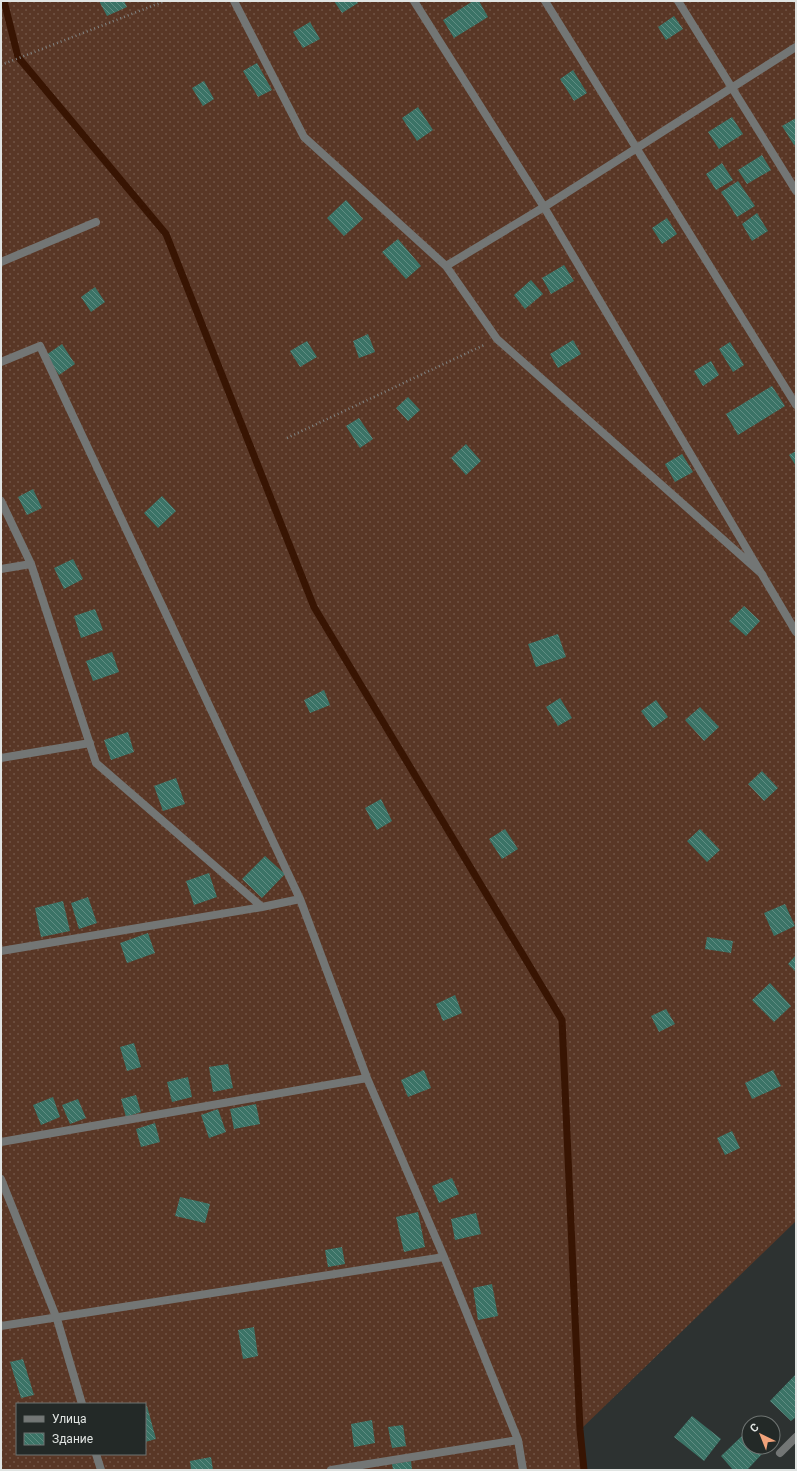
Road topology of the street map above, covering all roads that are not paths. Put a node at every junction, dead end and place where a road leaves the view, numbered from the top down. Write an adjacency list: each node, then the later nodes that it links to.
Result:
1 (234, 1): 12 (street)
2 (414, 1): 9 (street)
3 (545, 1): 7 (street)
4 (678, 1): 6 (street)
5 (796, 47): 6 (street)
6 (732, 87): 7 (street); 8 (street)
7 (638, 148): 9 (street); 14 (street)
8 (796, 191)
9 (544, 207): 12 (street); 18 (street)
10 (96, 222): 11 (street)
11 (1, 262)
12 (446, 266): 18 (street)
13 (1, 362): 22 (street)
14 (796, 405)
15 (1, 501): 16 (street)
16 (31, 564): 17 (street); 20 (street)
17 (1, 569)
18 (762, 574): 19 (street)
19 (796, 632)
20 (90, 743): 21 (street); 23 (street)
21 (1, 758)
22 (300, 899): 23 (street); 25 (street)
23 (262, 907): 24 (street)
24 (1, 951)
25 (367, 1078): 26 (street); 28 (street)
26 (1, 1142)
27 (1, 1179): 29 (street)
28 (444, 1257): 29 (street); 33 (street)
29 (57, 1319): 30 (street); 31 (street)
30 (1, 1326)
31 (82, 1403)
32 (796, 1437): 34 (street)
33 (518, 1440): 37 (street); 38 (street)
34 (781, 1452)
35 (96, 1455): 36 (street)
36 (101, 1470)
37 (330, 1470)
38 (523, 1470)

